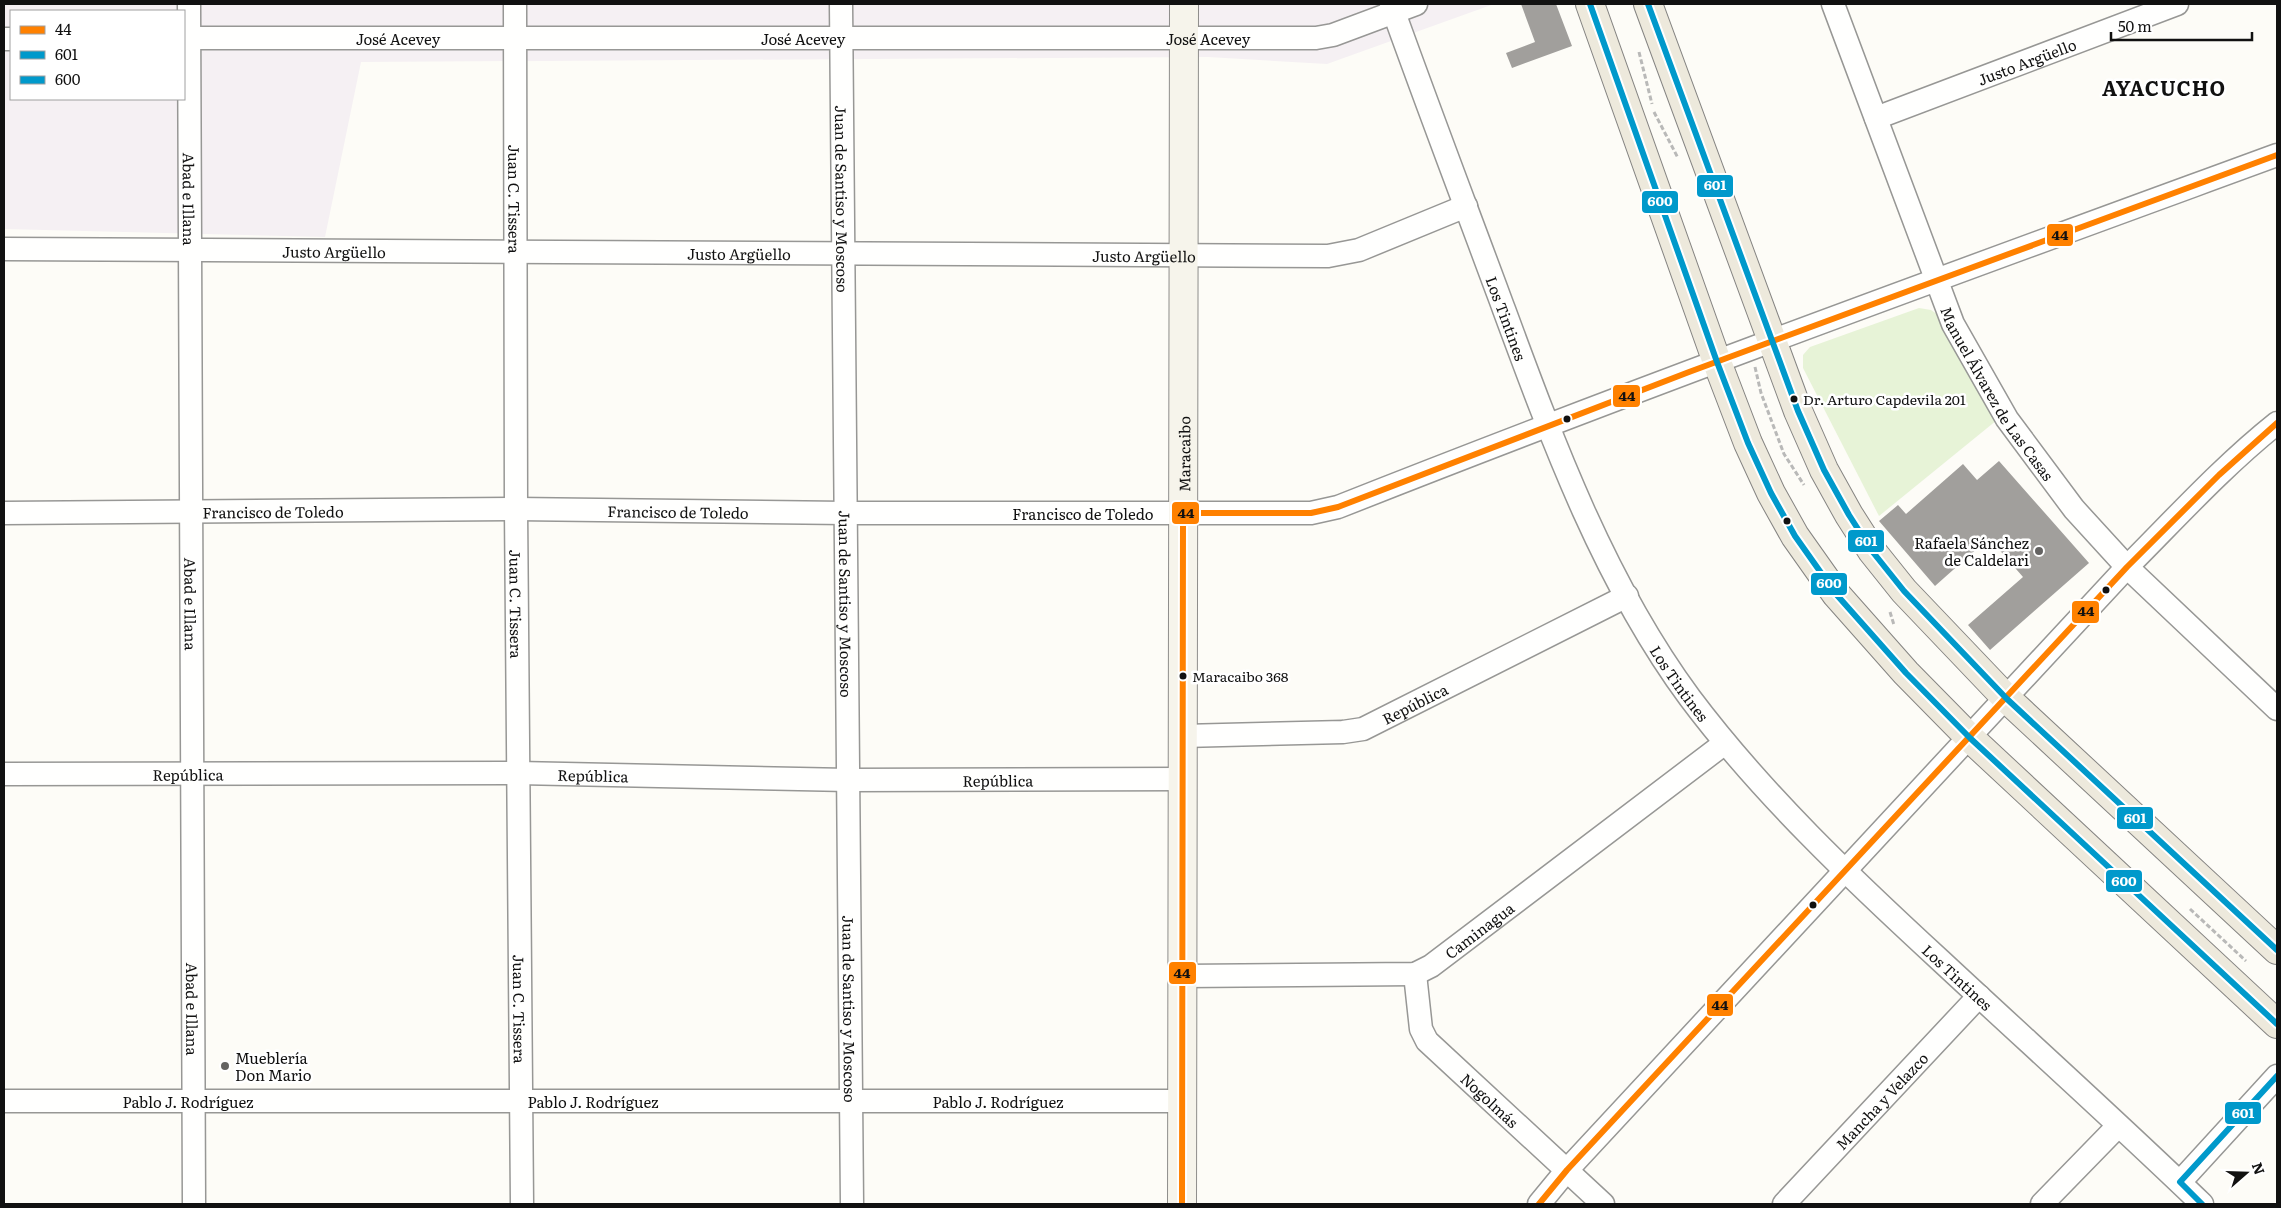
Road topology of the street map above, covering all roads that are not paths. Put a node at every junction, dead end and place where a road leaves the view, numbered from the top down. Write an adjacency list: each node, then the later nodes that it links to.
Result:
1 (189, 4): 12 (street, Abad e Illana)
2 (515, 4): 11 (street, Juan C. Tissera)
3 (841, 4): 13 (street, Juan de Santiso y Moscoso)
4 (1184, 4): 14 (main road, Maracaibo)
5 (1416, 4): 10 (street, José Acevey)
6 (1590, 4): 25 (main road)
7 (1648, 4): 24 (main road)
8 (1834, 4): 15 (street, Manuel Álvarez de Las Casas)
9 (2177, 4): 15 (street, Justo Argüello)
10 (1392, 8): 14 (street, José Acevey); 17 (street, Los Tintines)
11 (516, 37): 12 (street, José Acevey); 13 (street, José Acevey); 20 (street, Juan C. Tissera)
12 (186, 38): 19 (street, Abad e Illana)
13 (841, 38): 14 (street, José Acevey); 21 (street, Juan de Santiso y Moscoso)
14 (1184, 38): 22 (main road, Maracaibo)
15 (1876, 118): 23 (street, Manuel Álvarez de Las Casas)
16 (2277, 155): 23 (street, Francisco de Toledo)
17 (1466, 206): 22 (street, Justo Argüello); 27 (street, Los Tintines)
18 (4, 249): 19 (street, Justo Argüello)
19 (190, 250): 20 (street, Justo Argüello); 30 (street, Abad e Illana)
20 (517, 251): 21 (street, Justo Argüello); 28 (street, Juan C. Tissera)
21 (843, 253): 22 (street, Justo Argüello); 31 (street, Juan de Santiso y Moscoso)
22 (1184, 255): 32 (main road, Maracaibo)
23 (1936, 280): 24 (street, Francisco de Toledo); 33 (street, Manuel Álvarez de Las Casas)
24 (1761, 344): 25 (street, Francisco de Toledo); 35 (main road)
25 (1717, 362): 27 (street, Francisco de Toledo); 38 (main road)
26 (2277, 423): 33 (street)
27 (1546, 424): 32 (street, Francisco de Toledo); 34 (street, Los Tintines)
28 (516, 509): 30 (street, Francisco de Toledo); 31 (street, Francisco de Toledo); 40 (street, Juan C. Tissera)
29 (4, 513): 30 (street, Francisco de Toledo)
30 (191, 513): 42 (street, Abad e Illana)
31 (846, 513): 32 (street, Francisco de Toledo); 44 (street, Juan de Santiso y Moscoso)
32 (1183, 513): 37 (main road, Maracaibo)
33 (2128, 567): 35 (street); 36 (street, Manuel Álvarez de Las Casas)
34 (1627, 596): 37 (street, República); 39 (street, Los Tintines)
35 (2007, 699): 38 (street); 46 (main road)
36 (2274, 699)
37 (1183, 736): 43 (main road, Maracaibo)
38 (1970, 738): 45 (street); 50 (main road)
39 (1725, 743): 45 (street, Los Tintines); 47 (street, Caminagua)
40 (518, 773): 42 (street, República); 44 (street, República); 52 (street, Juan C. Tissera)
41 (4, 774): 42 (street, República)
42 (192, 774): 54 (street, Abad e Illana)
43 (1183, 779): 44 (street, República); 48 (main road, Maracaibo)
44 (848, 780): 55 (street, Juan de Santiso y Moscoso)
45 (1845, 873): 49 (street, Los Tintines); 58 (street)
46 (2277, 950)
47 (1415, 974): 48 (street, Caminagua); 58 (street, Nogolmás)
48 (1183, 976): 56 (main road, Maracaibo)
49 (1979, 996): 57 (street, Los Tintines); 66 (street, Mancha y Velazco)
50 (2277, 1024)
51 (2277, 1076): 59 (street)
52 (521, 1100): 54 (street, Pablo J. Rodríguez); 55 (street, Pablo J. Rodríguez); 61 (street, Juan C. Tissera)
53 (4, 1101): 54 (street, Pablo J. Rodríguez)
54 (194, 1101): 60 (street, Abad e Illana)
55 (851, 1101): 56 (street, Pablo J. Rodríguez); 62 (street, Juan de Santiso y Moscoso)
56 (1182, 1101): 63 (main road, Maracaibo)
57 (2118, 1126): 59 (street, Los Tintines); 67 (street)
58 (1567, 1170): 64 (street); 65 (street, Nogolmás)
59 (2180, 1182): 68 (street, Los Tintines)
60 (194, 1204)
61 (522, 1204)
62 (852, 1204)
63 (1182, 1204)
64 (1539, 1204)
65 (1602, 1204)
66 (1784, 1204)
67 (2042, 1204)
68 (2202, 1204)

